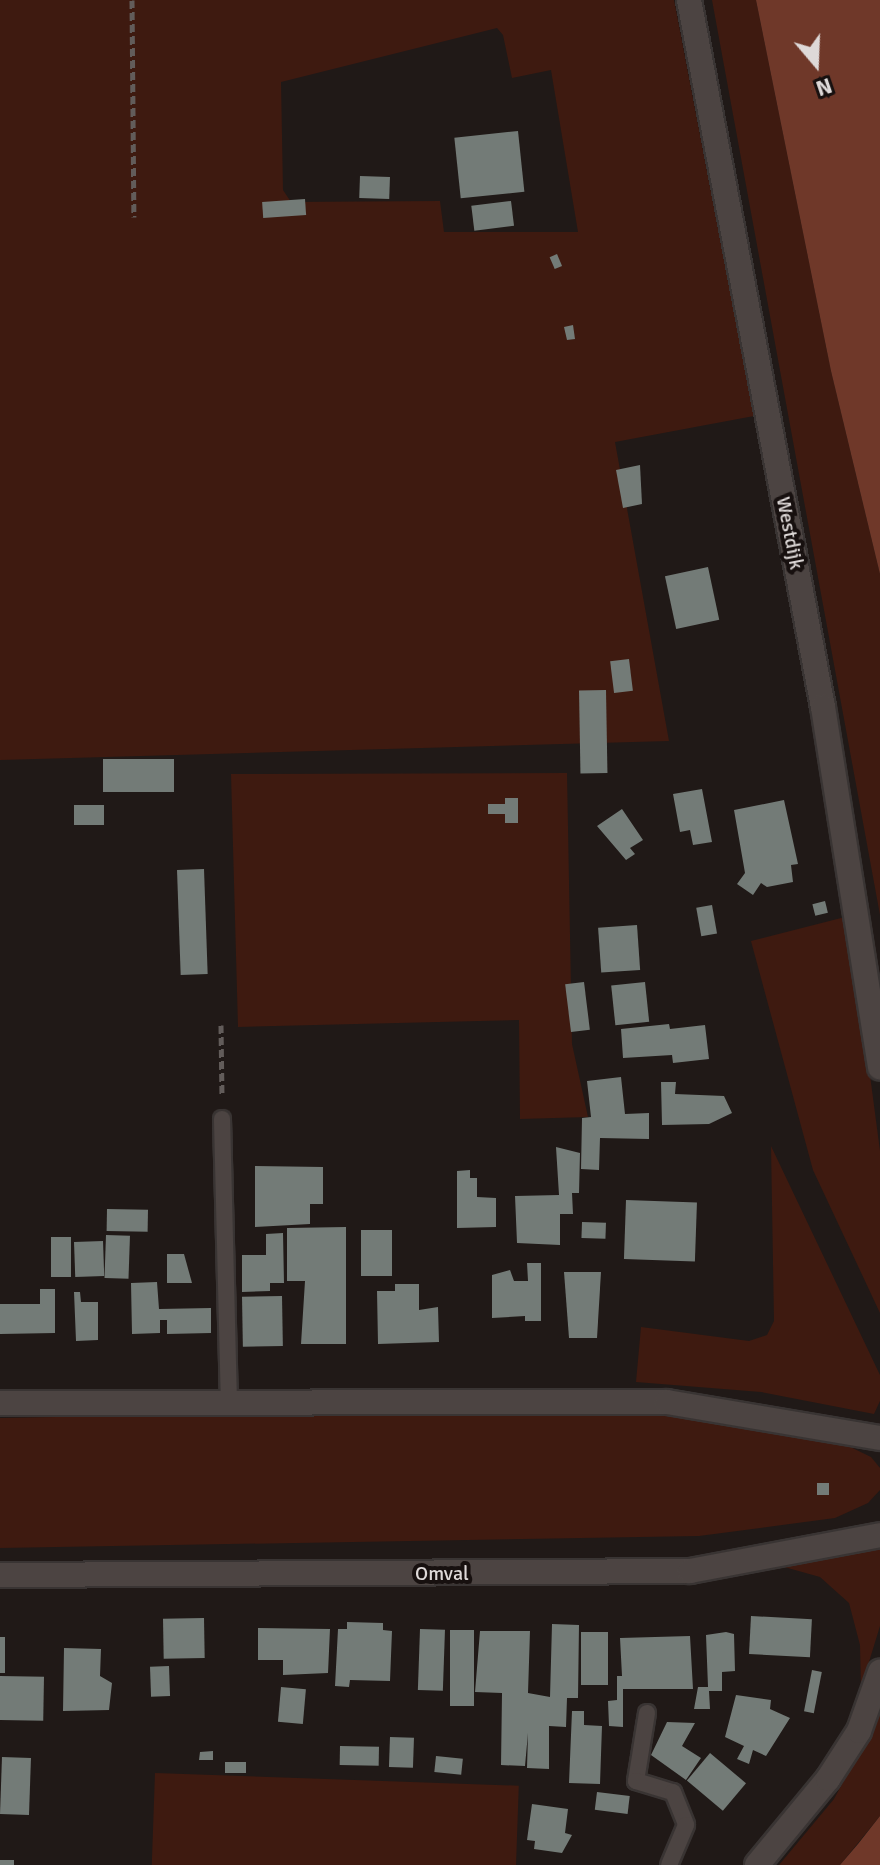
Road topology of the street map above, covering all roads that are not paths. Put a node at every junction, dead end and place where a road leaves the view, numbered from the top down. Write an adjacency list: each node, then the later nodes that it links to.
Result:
1 (689, 0): 2 (street, Westdijk)
2 (880, 1068)
3 (222, 1119): 5 (lane)
4 (0, 1403): 5 (street)
5 (229, 1403): 6 (street)
6 (880, 1438)
7 (880, 1535): 8 (street, Omval)
8 (0, 1575)
9 (880, 1672): 12 (street)
10 (647, 1713): 11 (lane)
11 (669, 1865)
12 (757, 1865)

